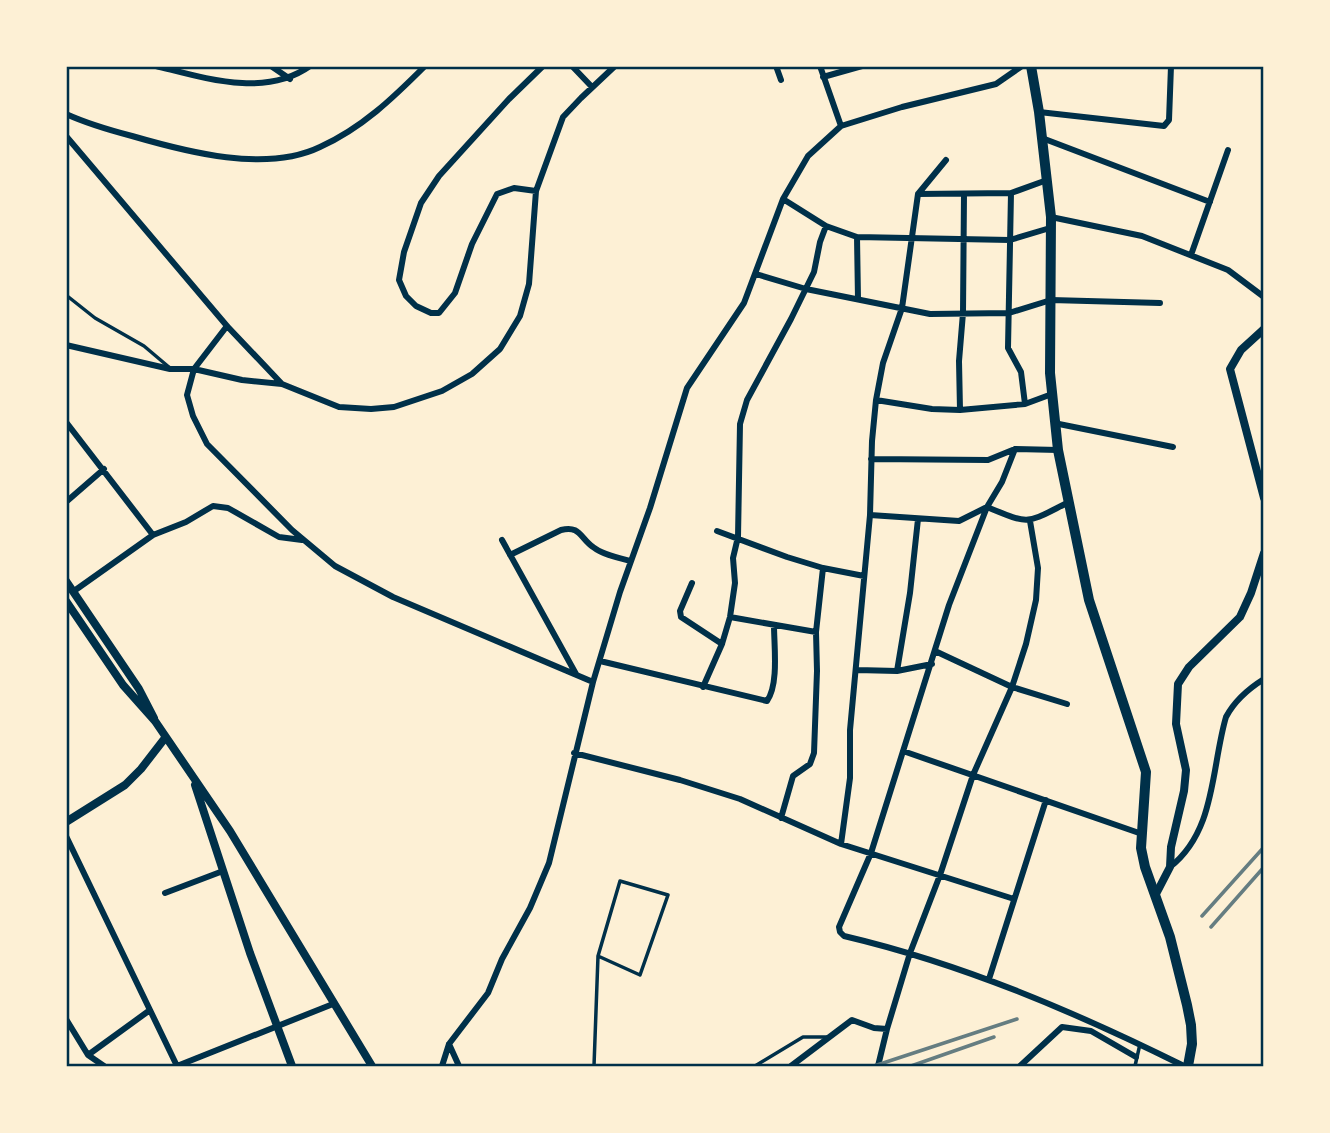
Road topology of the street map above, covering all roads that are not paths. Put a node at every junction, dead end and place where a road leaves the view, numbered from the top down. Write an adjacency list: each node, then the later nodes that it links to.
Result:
1 (156, 66): 15 (street)
2 (271, 66): 15 (street)
3 (310, 66): 15 (street)
4 (425, 66): 19 (street)
5 (543, 66): 26 (street)
6 (572, 66): 17 (street)
7 (615, 66): 17 (street)
8 (776, 66): 16 (street)
9 (820, 66): 14 (street)
10 (862, 66): 14 (street)
11 (1022, 66): 20 (street)
12 (1031, 66): 18 (main road)
13 (1171, 66): 18 (street)
14 (824, 77): 20 (street)
15 (290, 79)
16 (781, 80)
17 (592, 87): 26 (street)
18 (1039, 112): 22 (main road)
19 (66, 114)
20 (841, 126): 30 (street)
21 (66, 136): 49 (street)
22 (1042, 138): 25 (main road); 31 (street)
23 (1228, 150): 31 (street)
24 (946, 160): 28 (street)
25 (1046, 180): 27 (street); 32 (main road)
26 (536, 191): 54 (street)
27 (1011, 193): 29 (street); 37 (street)
28 (918, 194): 29 (street); 35 (street)
29 (964, 194): 36 (street)
30 (783, 199): 33 (street); 39 (street)
31 (1210, 201): 38 (street)
32 (1051, 223): 37 (street); 38 (street); 44 (main road)
33 (826, 226): 34 (street); 40 (street)
34 (857, 237): 35 (street); 43 (street)
35 (911, 238): 36 (street); 46 (street)
36 (964, 238): 37 (street); 47 (street)
37 (1010, 240): 48 (street)
38 (1191, 256): 42 (street)
39 (756, 274): 40 (street); 80 (street)
40 (806, 289): 43 (street); 75 (street)
41 (66, 295): 52 (lane)
42 (1264, 297)
43 (858, 299): 46 (street)
44 (1051, 300): 45 (street); 48 (street); 55 (main road)
45 (1160, 303)
46 (902, 308): 47 (street); 56 (street)
47 (963, 313): 48 (street); 58 (street)
48 (1009, 313): 57 (street)
49 (227, 326): 53 (street); 54 (street)
50 (1264, 329): 66 (street)
51 (66, 345): 52 (street)
52 (170, 369): 53 (street)
53 (194, 369): 54 (street); 76 (street)
54 (282, 384)
55 (1052, 394): 57 (street); 60 (main road)
56 (876, 400): 58 (street); 64 (street)
57 (1025, 404): 58 (street)
58 (960, 410)
59 (66, 422): 65 (street)
60 (1054, 423): 61 (street); 63 (main road)
61 (1173, 447)
62 (1015, 449): 63 (street); 64 (street); 69 (street)
63 (1058, 450): 68 (main road)
64 (871, 459): 70 (street)
65 (104, 469): 67 (street); 74 (street)
66 (1264, 498)
67 (66, 502)
68 (1067, 503): 72 (street); 111 (main road)
69 (987, 507): 71 (street); 72 (street); 91 (street)
70 (870, 515): 71 (street); 82 (street)
71 (918, 519): 95 (street)
72 (1030, 521): 100 (street)
73 (717, 531): 75 (street)
74 (153, 534): 76 (street); 85 (street)
75 (738, 537): 81 (street); 87 (street)
76 (304, 540): 96 (street)
77 (502, 540): 79 (street)
78 (1264, 553): 115 (street)
79 (510, 555): 80 (street); 96 (street)
80 (631, 561): 92 (street)
81 (823, 568): 82 (street); 89 (street)
82 (864, 576): 94 (street)
83 (66, 581): 85 (street)
84 (692, 583): 90 (street)
85 (74, 591): 102 (street)
86 (66, 601): 102 (street)
87 (730, 617): 88 (street); 90 (street)
88 (774, 625): 89 (street); 99 (street)
89 (816, 632): 109 (street)
90 (722, 644): 99 (street)
91 (935, 651): 93 (street); 100 (street)
92 (600, 661): 98 (street); 99 (street)
93 (932, 664): 95 (street); 104 (street)
94 (857, 670): 95 (street); 113 (street)
95 (897, 671)
96 (576, 676): 98 (street)
97 (1264, 679): 115 (street)
98 (593, 682): 105 (street)
99 (703, 687)
100 (1012, 687): 101 (street); 106 (street)
101 (1068, 704)
102 (155, 721): 103 (street)
103 (165, 738): 107 (street); 110 (street)
104 (903, 751): 106 (street); 114 (street)
105 (574, 753): 109 (street); 130 (street)
106 (974, 775): 108 (street); 117 (street)
107 (194, 780): 116 (street); 124 (street)
108 (1046, 800): 111 (street); 120 (street)
109 (781, 818): 113 (street)
110 (66, 821)
111 (1142, 834): 119 (main road)
112 (66, 836): 125 (street)
113 (841, 844): 114 (street)
114 (871, 853): 117 (street); 121 (street)
115 (1170, 867): 119 (street)
116 (223, 872): 118 (street); 127 (street)
117 (940, 874): 120 (street); 121 (street)
118 (165, 893)
119 (1156, 894): 146 (main road)
120 (1014, 899): 123 (street)
121 (910, 953): 123 (street); 128 (street)
122 (598, 956): 122 (lane); 140 (lane)
123 (989, 979): 131 (street)
124 (333, 1004): 127 (street); 137 (street)
125 (149, 1010): 132 (street); 135 (street)
126 (66, 1019): 132 (street)
127 (276, 1027): 135 (street); 136 (street)
128 (887, 1029): 129 (street); 143 (street)
129 (827, 1037): 141 (lane); 142 (street)
130 (449, 1044): 138 (street); 139 (street)
131 (1140, 1044): 133 (lane); 146 (street)
132 (88, 1055): 134 (street)
133 (1136, 1057): 144 (street); 145 (lane)
134 (104, 1066)
135 (177, 1066)
136 (292, 1066)
137 (372, 1066)
138 (442, 1066)
139 (459, 1066)
140 (594, 1066)
141 (755, 1066)
142 (791, 1066)
143 (878, 1066)
144 (1020, 1066)
145 (1135, 1066)
146 (1186, 1066)

